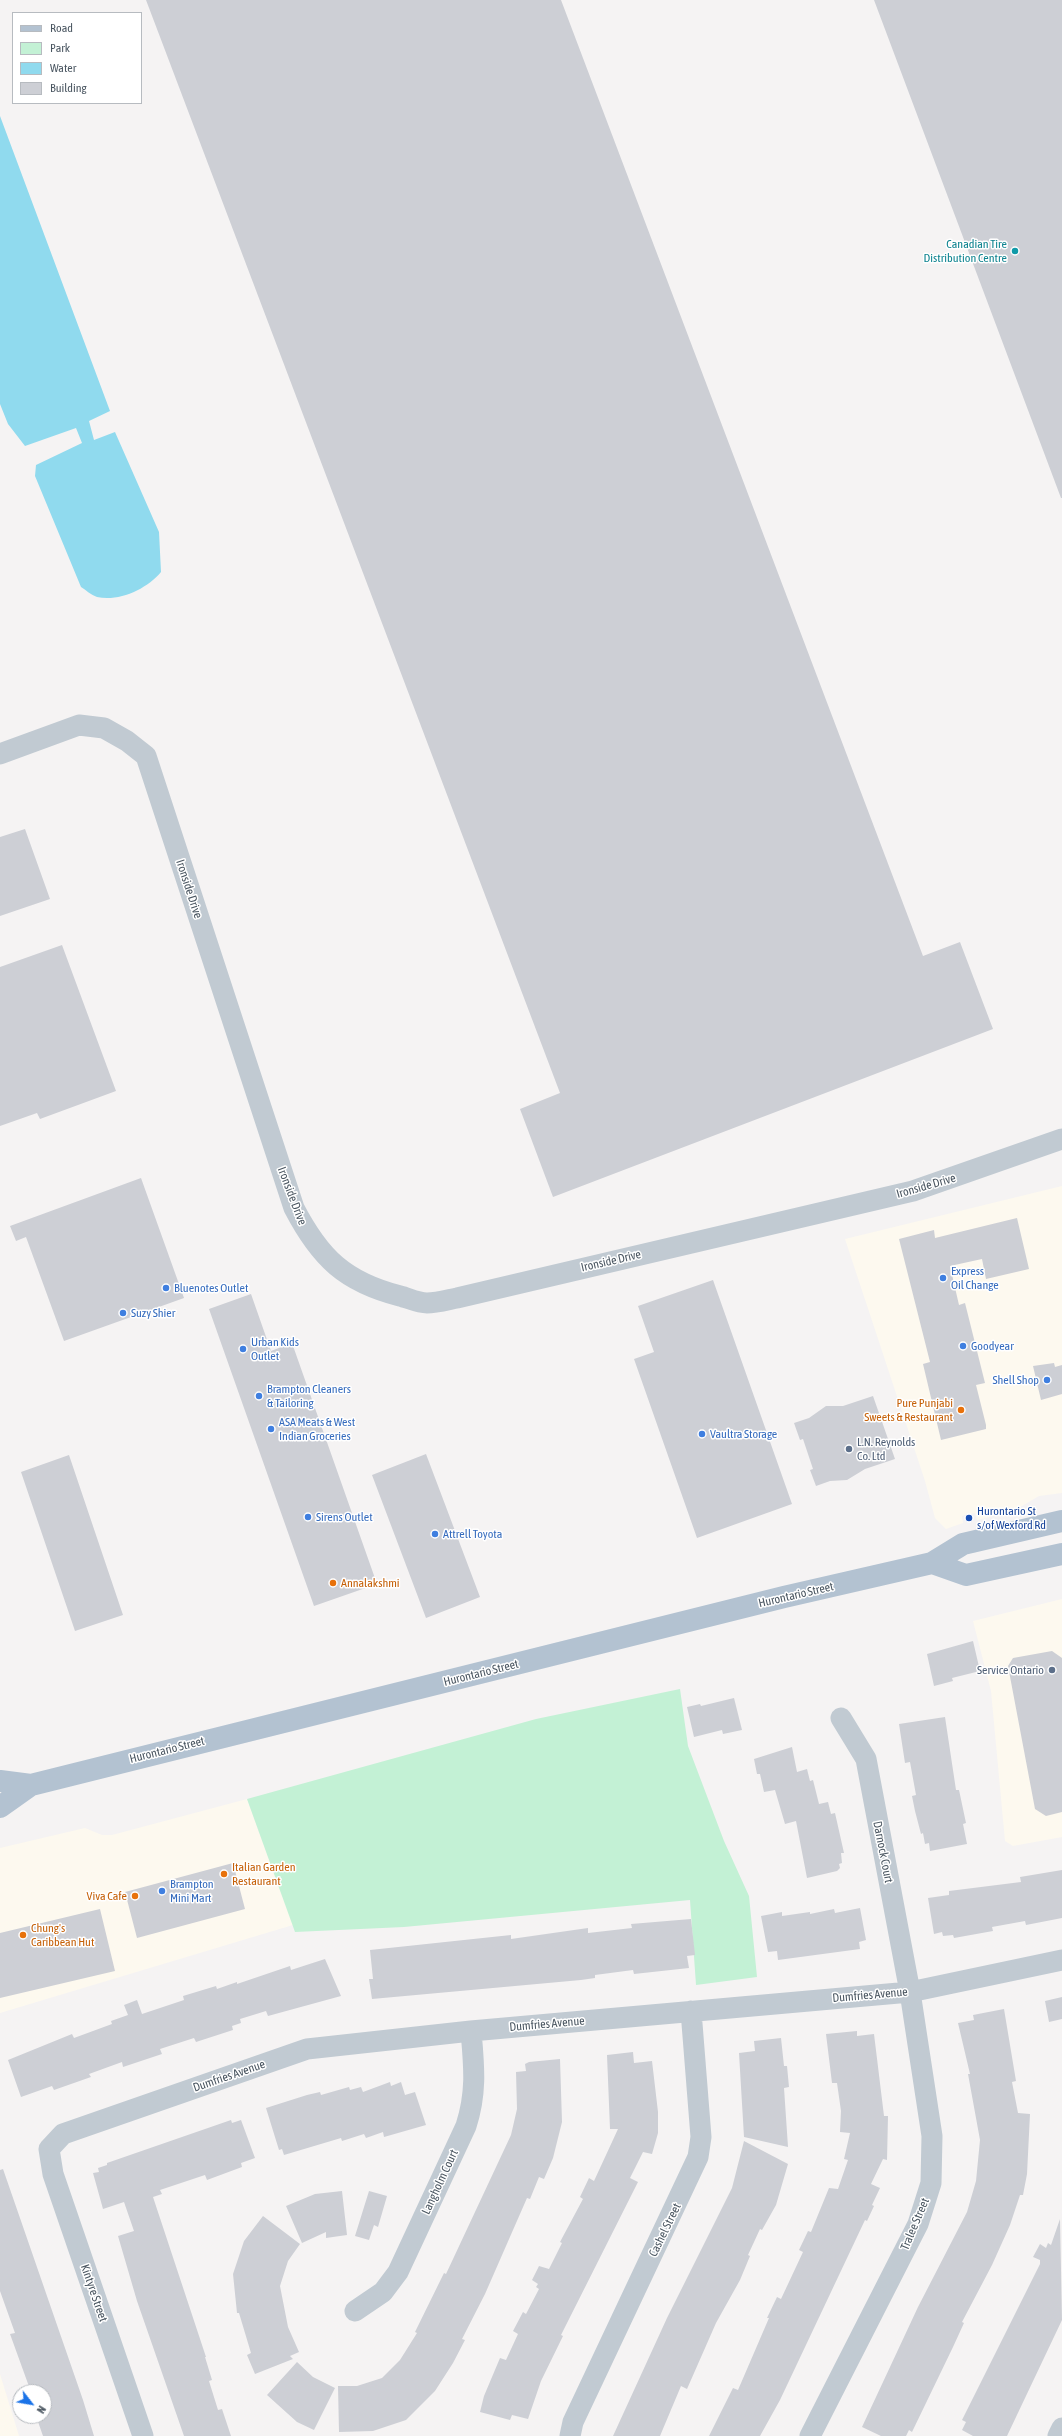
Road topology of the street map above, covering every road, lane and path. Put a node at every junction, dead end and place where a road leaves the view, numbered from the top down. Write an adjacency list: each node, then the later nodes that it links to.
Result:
1 (0, 754): 2 (street, Ironside Drive)
2 (1062, 1139)
3 (1062, 1520): 5 (main road, Hurontario Street)
4 (1062, 1554): 5 (main road)
5 (932, 1563): 8 (main road, Hurontario Street)
6 (841, 1718): 11 (street, Darnock Court)
7 (0, 1781): 8 (main road, Hurontario Street)
8 (31, 1785): 9 (main road, Hurontario Street)
9 (0, 1807)
10 (1062, 1960): 11 (street, Dumfries Avenue)
11 (910, 1992): 12 (street, Dumfries Avenue); 19 (street, Tralee Street)
12 (691, 2011): 13 (street, Dumfries Avenue); 18 (street, Cashel Street)
13 (471, 2031): 14 (street, Dumfries Avenue); 15 (street, Langholm Court)
14 (49, 2149): 17 (street, Kintyre Street)
15 (355, 2311)
16 (1062, 2428): 20 (street)
17 (143, 2436)
18 (570, 2436)
19 (810, 2436)
20 (1058, 2436)

